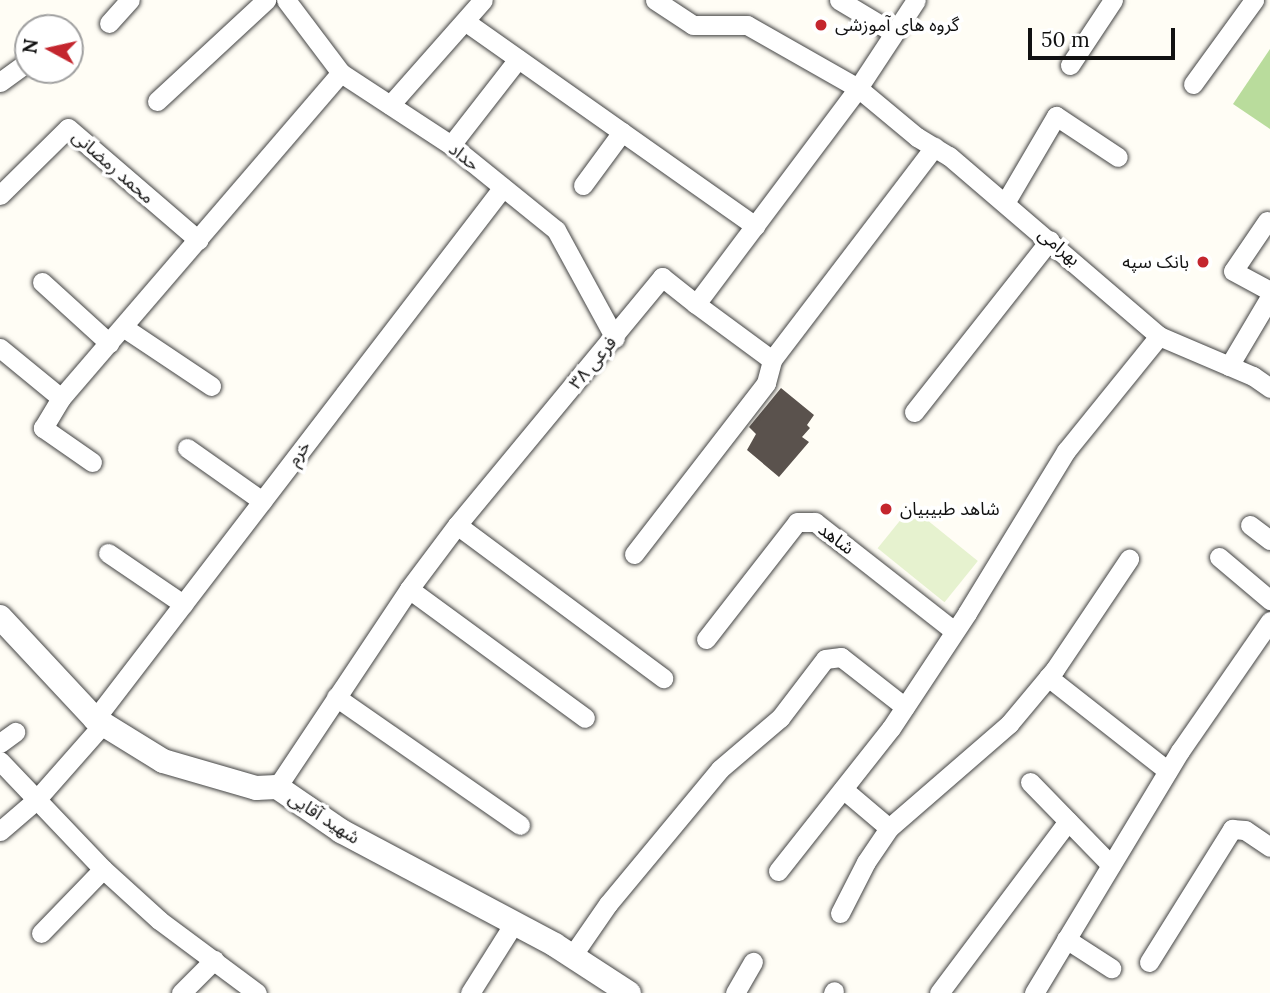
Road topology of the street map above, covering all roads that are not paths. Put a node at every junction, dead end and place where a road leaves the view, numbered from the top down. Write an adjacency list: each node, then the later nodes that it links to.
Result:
1 (130, 0): 11 (street)
2 (266, 0): 18 (street)
3 (286, 0): 15 (street, حداد)
4 (483, 0): 10 (street)
5 (655, 0): 17 (street, بهرامی)
6 (839, 0): 12 (street)
7 (916, 0): 12 (street)
8 (1113, 0): 14 (street)
9 (1254, 0): 16 (street)
10 (467, 22): 13 (street); 19 (street)
11 (109, 23)
12 (894, 33): 17 (street)
13 (518, 59): 20 (street); 21 (street)
14 (1070, 65)
15 (341, 72): 19 (street, حداد); 30 (street)
16 (1193, 84)
17 (858, 88): 22 (street, بهرامی); 29 (street)
18 (157, 101)
19 (390, 105): 21 (street, حداد)
20 (622, 132): 24 (street); 29 (street)
21 (451, 145): 25 (street, حداد)
22 (934, 147): 27 (street, بهرامی); 41 (street)
23 (1118, 158): 27 (street)
24 (583, 185)
25 (503, 187): 38 (street, حداد); 49 (street, خرم)
26 (0, 195): 30 (street, محمد رمضانی)
27 (1005, 203): 31 (street, بهرامی)
28 (1266, 221): 33 (street)
29 (755, 226): 35 (street)
30 (198, 240): 36 (street)
31 (1050, 240): 37 (street, بهرامی); 46 (street)
32 (42, 282): 39 (street)
33 (1270, 291)
34 (1270, 297): 42 (street)
35 (696, 304): 38 (street, فرعی ۳۸); 41 (street)
36 (124, 327): 39 (street); 43 (street)
37 (1159, 336): 42 (street, بهرامی); 62 (street)
38 (615, 338): 50 (street, فرعی ۳۸)
39 (109, 343): 45 (street)
40 (0, 348): 45 (street)
41 (772, 360): 54 (street)
42 (1229, 366): 44 (street, بهرامی)
43 (211, 386)
44 (1270, 388)
45 (61, 398): 48 (street)
46 (914, 412)
47 (187, 448): 49 (street)
48 (92, 462)
49 (262, 501): 59 (street, خرم)
50 (457, 525): 57 (street, فرعی ۳۸); 65 (street)
51 (1250, 525): 52 (street)
52 (1270, 540)
53 (108, 553): 59 (street)
54 (634, 554)
55 (1219, 557): 58 (street)
56 (1129, 559): 64 (street)
57 (409, 589): 66 (street, فرعی ۳۸); 68 (street)
58 (1270, 600)
59 (183, 604): 69 (street, خرم)
60 (0, 617): 69 (street, شهید آقایی)
61 (1270, 621): 71 (street)
62 (954, 631): 63 (street, شاهد); 67 (street)
63 (706, 639)
64 (1048, 677): 71 (street); 78 (street)
65 (663, 678)
66 (337, 697): 73 (street, فرعی ۳۸); 77 (street)
67 (905, 707): 74 (street); 88 (street)
68 (585, 718)
69 (99, 721): 73 (street, شهید آقایی); 75 (street, خرم)
70 (0, 761): 75 (street)
71 (1168, 771): 81 (street)
72 (1030, 782): 76 (street)
73 (277, 787): 85 (street, شهید آقایی)
74 (843, 789): 78 (street); 83 (street)
75 (36, 800): 79 (street, خرم); 82 (street)
76 (1068, 821): 81 (street); 98 (street)
77 (520, 825)
78 (889, 828): 84 (street)
79 (0, 831)
80 (1270, 847): 91 (street)
81 (1111, 865): 87 (street)
82 (103, 869): 86 (street); 89 (street)
83 (778, 871)
84 (840, 913)
85 (514, 923): 88 (street, شهید آقایی); 95 (street)
86 (41, 933)
87 (1066, 939): 92 (street); 99 (street)
88 (572, 956): 96 (street, شهید آقایی)
89 (214, 960): 93 (street); 94 (street)
90 (753, 962): 97 (street)
91 (1149, 962)
92 (1111, 968)
93 (181, 993)
94 (257, 993)
95 (470, 993)
96 (629, 993)
97 (735, 993)
98 (939, 993)
99 (1034, 993)

